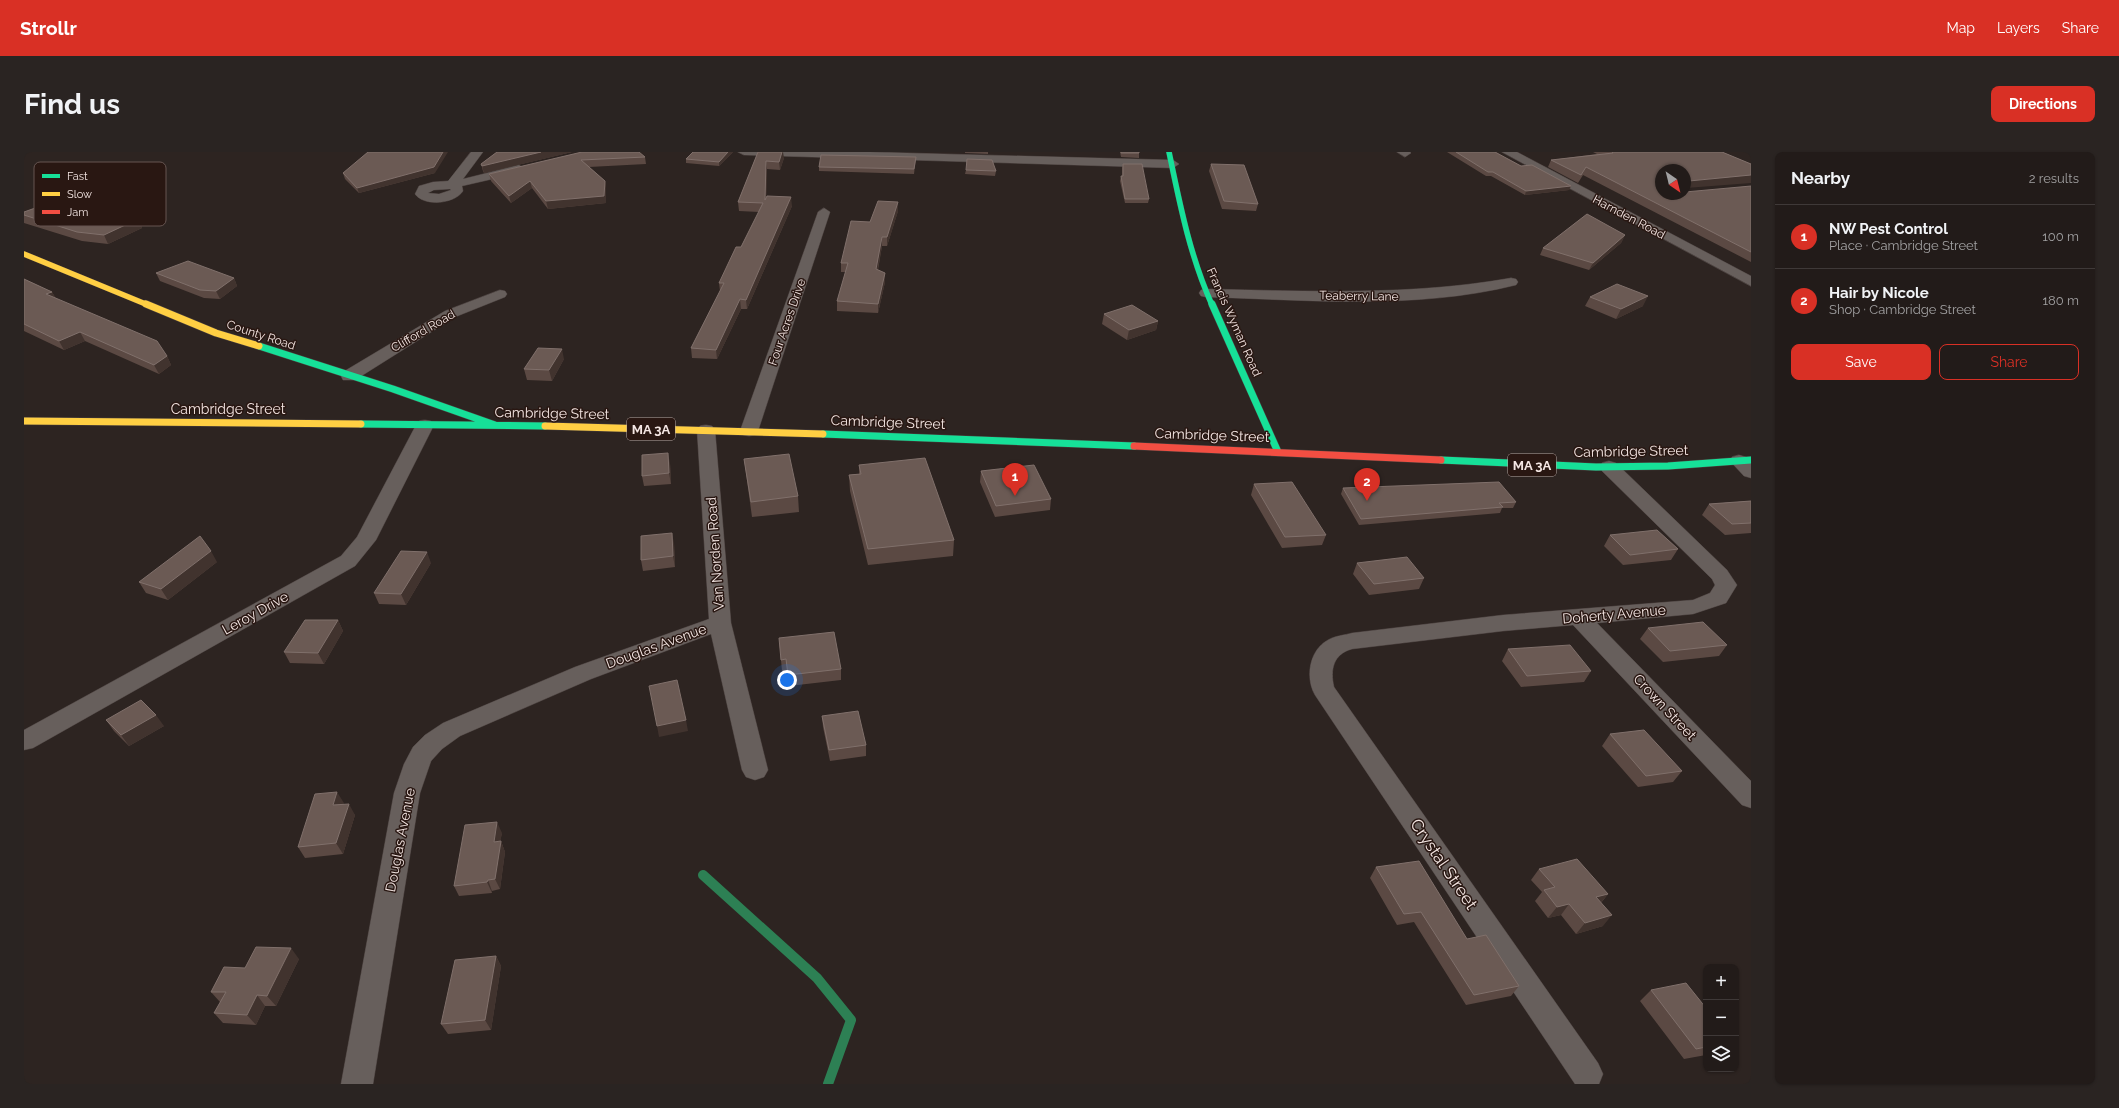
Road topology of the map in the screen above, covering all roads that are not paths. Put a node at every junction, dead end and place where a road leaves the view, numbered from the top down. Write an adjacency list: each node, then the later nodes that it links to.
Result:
1 (477, 152): 7 (street)
2 (744, 152): 5 (street)
3 (1169, 152): 6 (main road, Francis Wyman Road)
4 (1508, 152): 11 (street, Harnden Road)
5 (936, 154): 6 (street)
6 (1172, 164): 12 (main road, Francis Wyman Road)
7 (529, 166)
8 (824, 212): 19 (street, Four Acres Drive)
9 (24, 254): 14 (main road, County Road)
10 (1511, 282): 12 (street, Teaberry Lane)
11 (1751, 282)
12 (1206, 293): 20 (main road, Francis Wyman Road)
13 (500, 294): 14 (street, Clifford Road)
14 (349, 376): 17 (main road, County Road)
15 (24, 421): 16 (main road, Cambridge Street / MA 3A)
16 (425, 425): 17 (main road, Cambridge Street / MA 3A); 26 (street, Leroy Drive)
17 (495, 425): 18 (main road, Cambridge Street / MA 3A)
18 (706, 430): 19 (main road, Cambridge Street / MA 3A); 24 (street, Van Norden Road)
19 (749, 431): 20 (main road, Cambridge Street / MA 3A)
20 (1278, 452): 22 (main road, Cambridge Street / MA 3A)
21 (1747, 464): 22 (main road, Cambridge Street / MA 3A)
22 (1609, 467): 23 (street, Doherty Avenue)
23 (1579, 617): 25 (street, Doherty Avenue); 28 (street, Crown Street)
24 (720, 623): 27 (street, Van Norden Road); 30 (street, Douglas Avenue)
25 (1329, 651): 29 (street, Crystal Street)
26 (24, 740)
27 (755, 770)
28 (1751, 798)
29 (1587, 1074)
30 (357, 1084)

